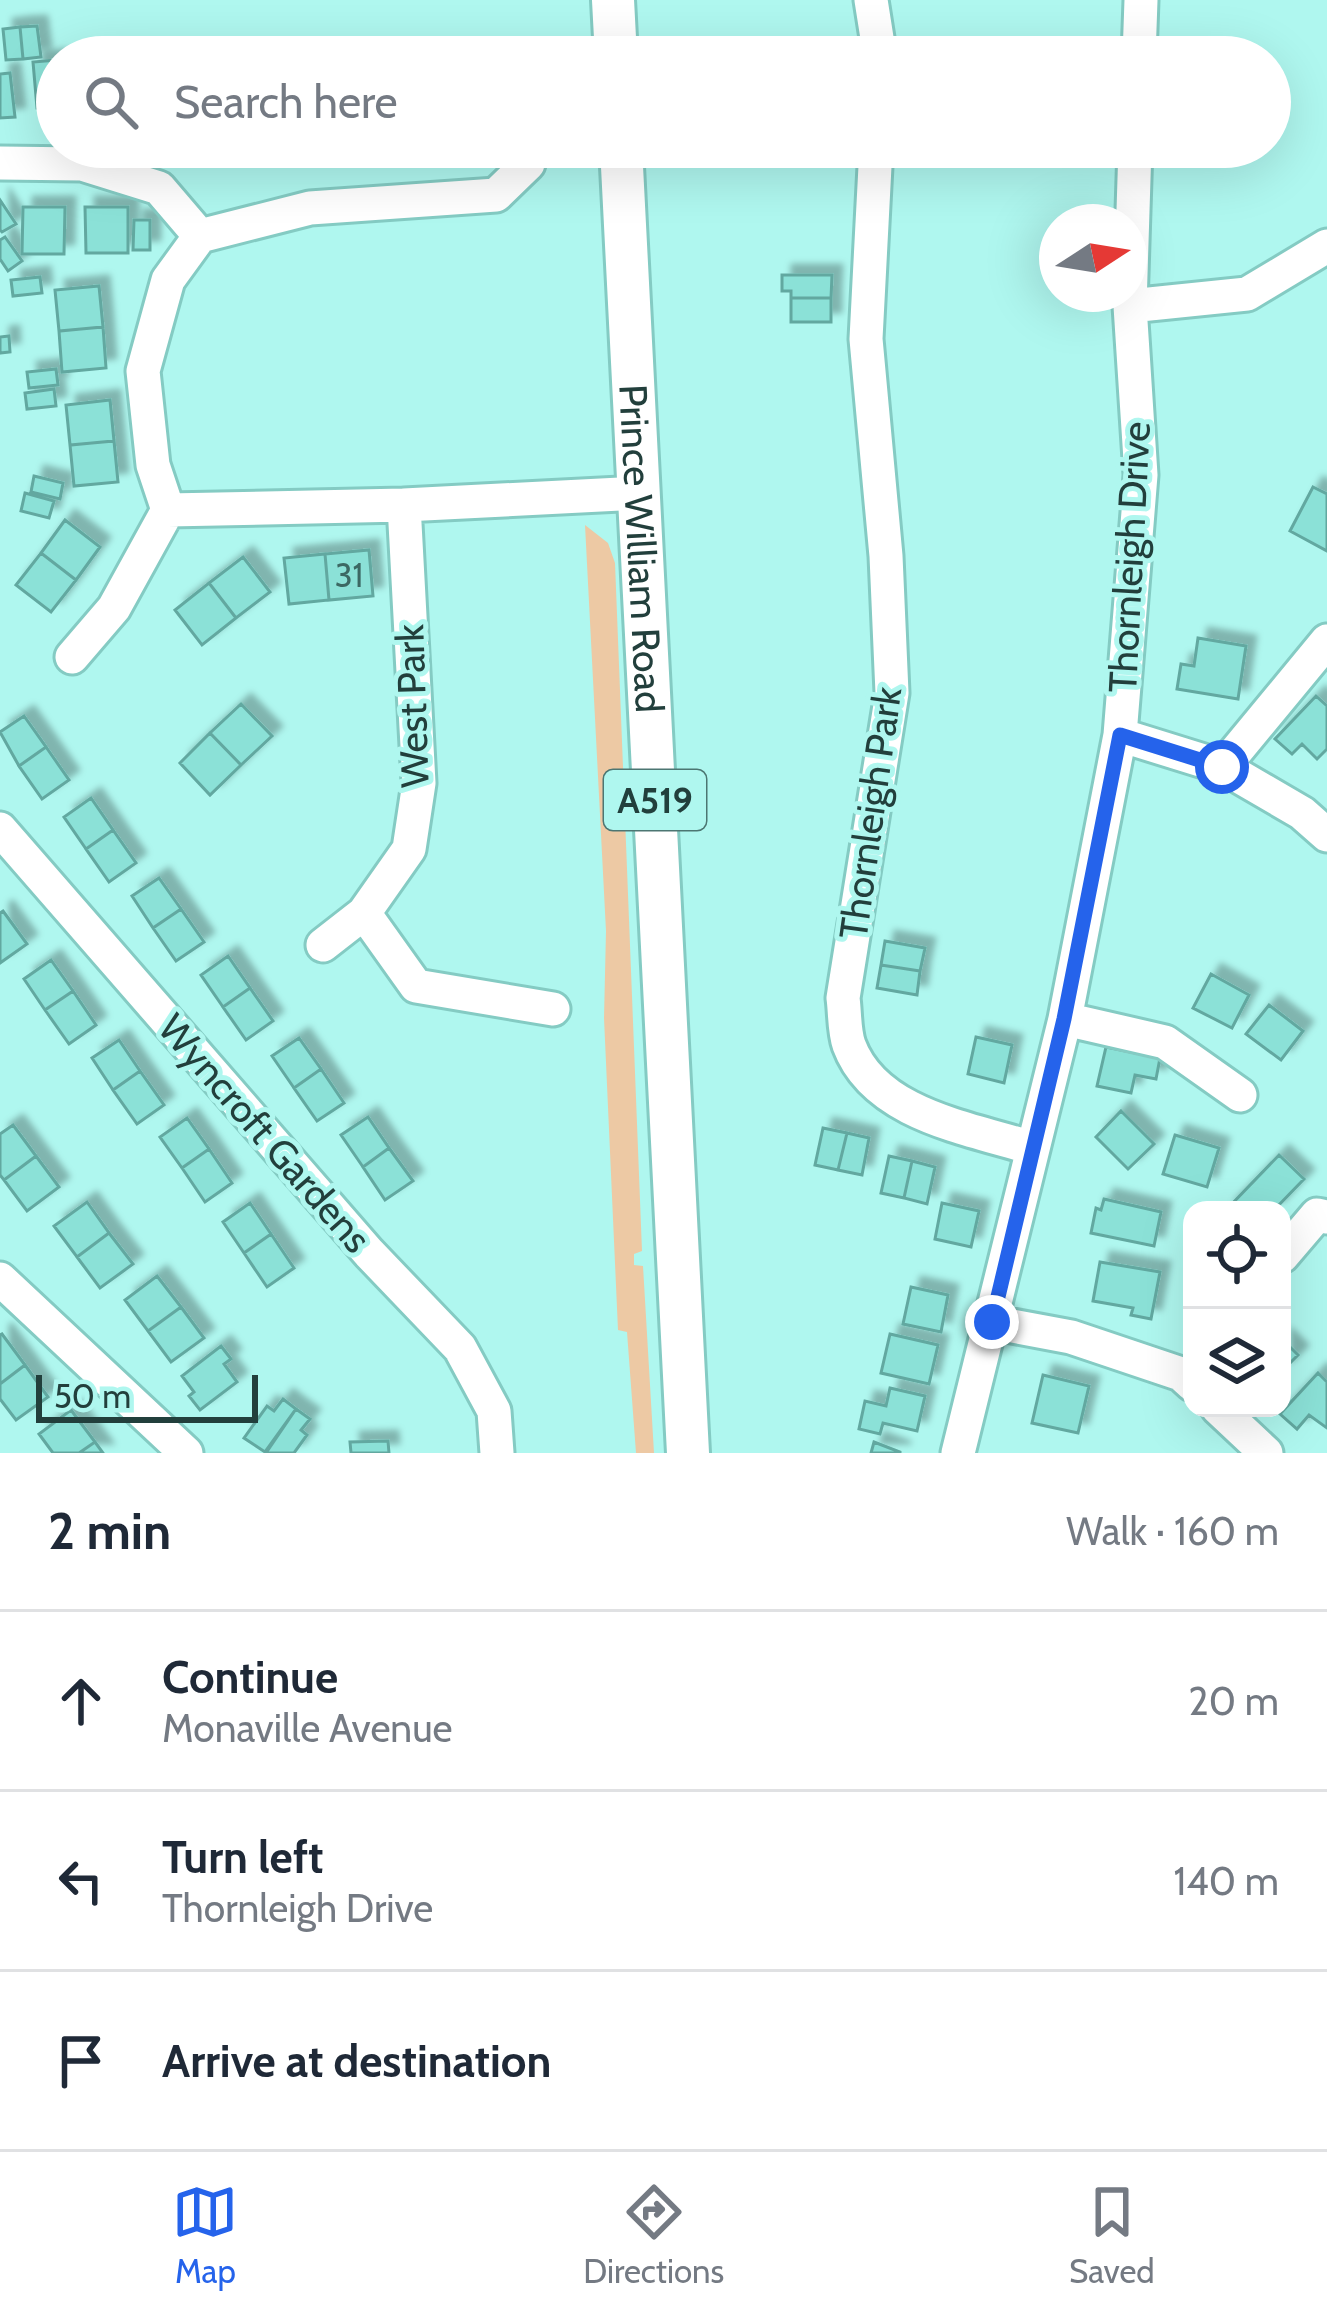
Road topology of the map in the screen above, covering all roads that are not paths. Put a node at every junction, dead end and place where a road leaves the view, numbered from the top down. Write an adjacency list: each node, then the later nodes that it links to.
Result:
1 (613, 0): 4 (main road)
2 (871, 0): 5 (street)
3 (1142, 0): 6 (street)
4 (615, 36)
5 (877, 36)
6 (1140, 36)
7 (0, 163): 8 (street)
8 (36, 163)
9 (95, 168): 15 (street)
10 (524, 168): 15 (street)
11 (622, 168): 19 (main road, Prince William Road / A519)
12 (875, 168): 33 (street, Thornleigh Park)
13 (1134, 168): 14 (street, Thornleigh Drive)
14 (1133, 204)
15 (200, 236): 21 (street)
16 (1327, 245): 17 (street)
17 (1147, 304)
18 (1130, 312): 24 (street, Thornleigh Drive)
19 (640, 493): 20 (street); 42 (main road, Prince William Road / A519)
20 (404, 505): 21 (street); 28 (street, West Park)
21 (168, 510): 23 (street)
22 (1327, 641): 25 (street)
23 (72, 657)
24 (1120, 735): 25 (street); 31 (street, Thornleigh Drive)
25 (1222, 767): 27 (street)
26 (0, 829): 41 (street, Wyncroft Gardens)
27 (1327, 835)
28 (364, 913): 29 (street, West Park); 30 (street)
29 (323, 945)
30 (554, 1009)
31 (1064, 1019): 32 (street); 33 (street, Thornleigh Drive)
32 (1240, 1095)
33 (1032, 1148): 37 (street, Thornleigh Drive)
34 (1327, 1217): 35 (street)
35 (1291, 1245)
36 (0, 1279): 40 (street)
37 (992, 1322): 38 (street); 43 (street, Thornleigh Drive)
38 (1183, 1372)
39 (1228, 1417): 44 (street)
40 (186, 1453)
41 (497, 1453)
42 (688, 1453)
43 (958, 1453)
44 (1266, 1453)

